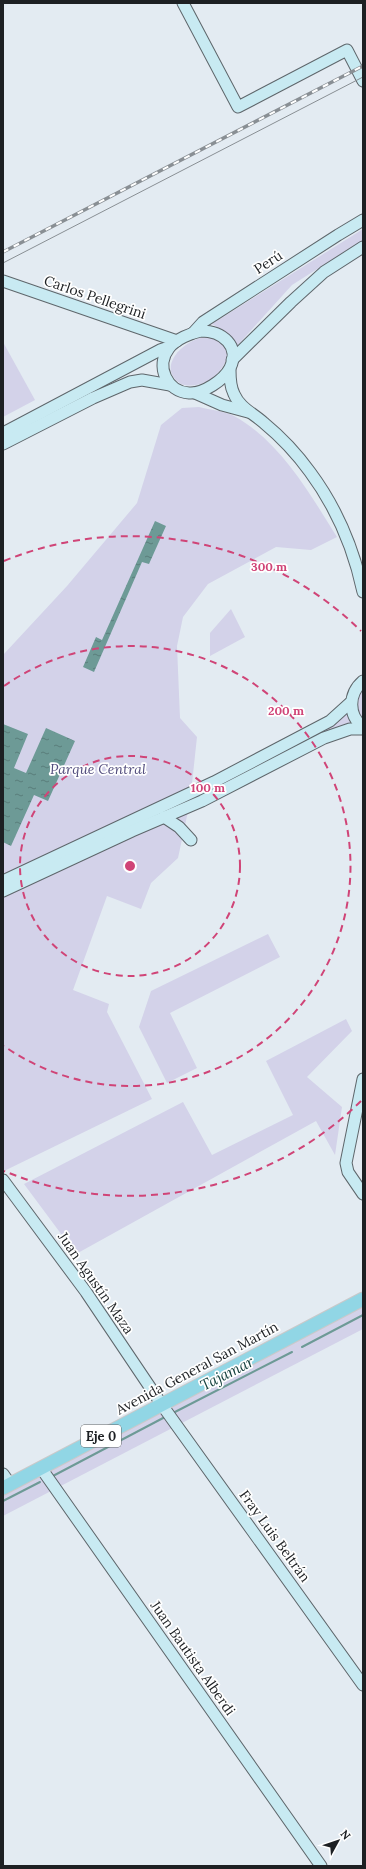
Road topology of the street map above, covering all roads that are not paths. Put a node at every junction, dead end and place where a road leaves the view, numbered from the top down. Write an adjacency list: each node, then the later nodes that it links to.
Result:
1 (183, 3): 2 (street)
2 (363, 81)
3 (363, 220): 6 (street, Perú)
4 (363, 247): 8 (street)
5 (3, 280): 7 (street, Carlos Pellegrini)
6 (193, 333): 7 (street); 8 (street)
7 (173, 344): 9 (street); 12 (street)
8 (231, 365): 10 (street); 11 (street)
9 (170, 385): 10 (street); 13 (street)
10 (195, 393): 11 (street)
11 (250, 413): 14 (street)
12 (3, 434)
13 (3, 444)
14 (363, 592)
15 (363, 675): 16 (street)
16 (361, 683): 17 (street)
17 (351, 702): 18 (street); 21 (street)
18 (363, 728): 19 (street)
19 (164, 817): 20 (street); 22 (street)
20 (191, 840)
21 (3, 881)
22 (3, 891)
23 (363, 1079): 25 (street)
24 (3, 1180): 27 (street, Juan Agustín Maza)
25 (363, 1194)
26 (363, 1299): 27 (main road, Avenida General San Martín / Eje 0)
27 (162, 1405): 28 (main road, Avenida General San Martín / Eje 0); 30 (street, Fray Luis Beltrán)
28 (41, 1468): 29 (main road, Avenida General San Martín / Eje 0); 31 (street, Juan Bautista Alberdi)
29 (5, 1482)
30 (363, 1685)
31 (321, 1866)

